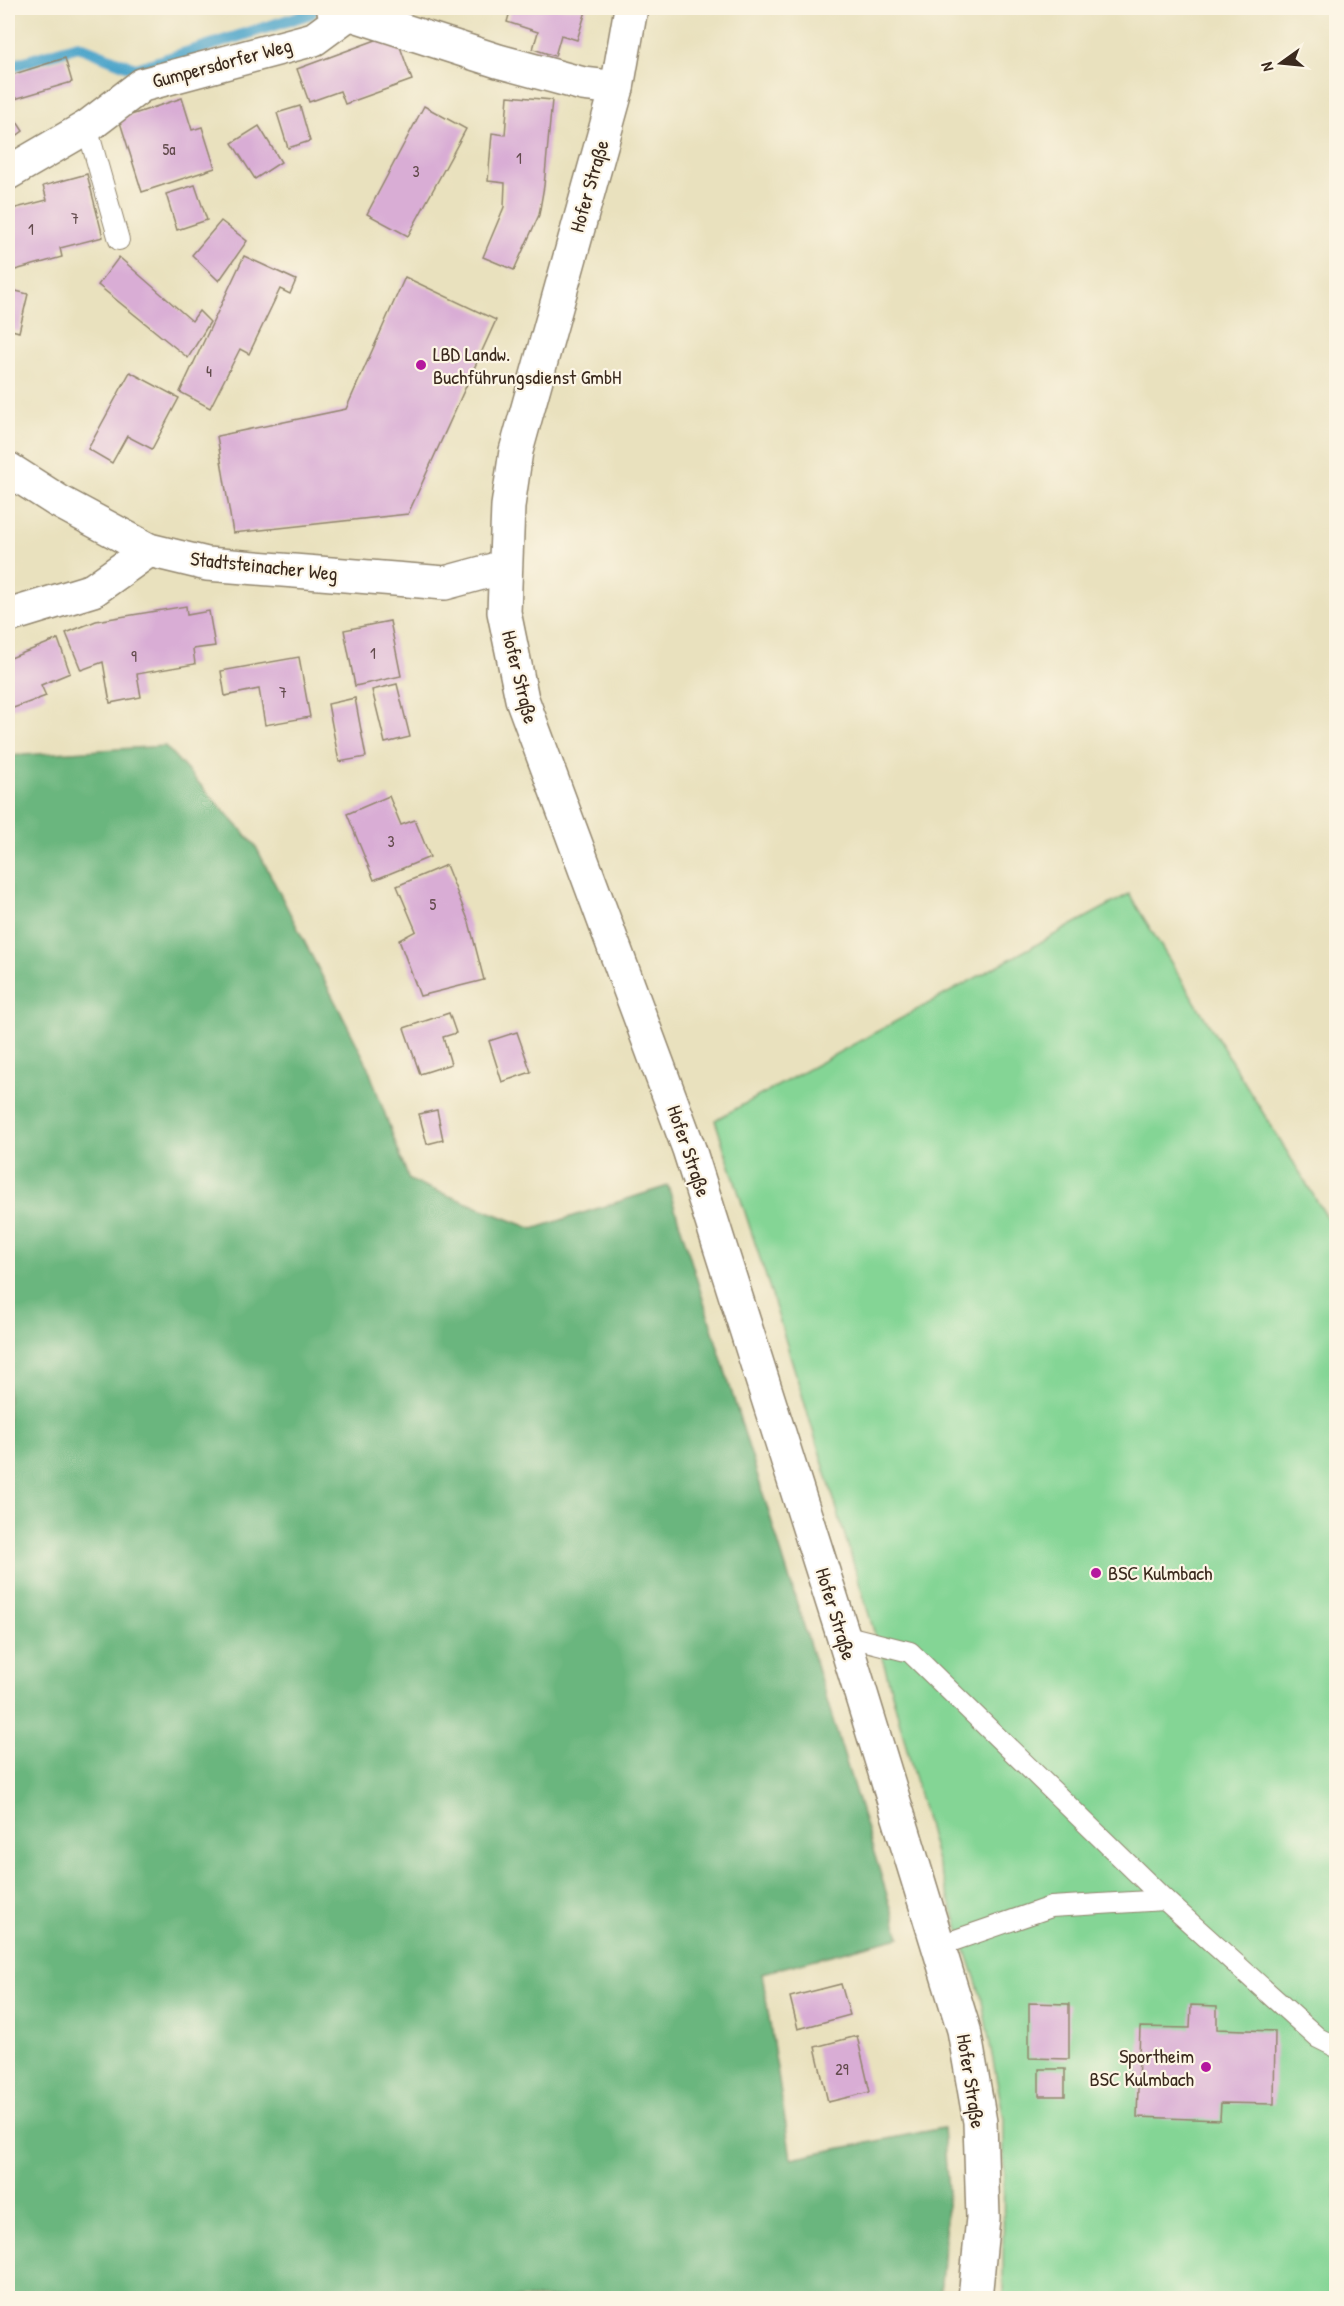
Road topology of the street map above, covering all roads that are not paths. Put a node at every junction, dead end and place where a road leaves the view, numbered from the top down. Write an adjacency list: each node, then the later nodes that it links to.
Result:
1 (631, 8): 3 (street, Hofer Straße)
2 (340, 11): 3 (street, Gumpersdorfer Weg); 4 (street, Gumpersdorfer Weg)
3 (617, 88): 9 (street, Hofer Straße)
4 (87, 127): 5 (street, Gumpersdorfer Weg); 6 (lane)
5 (8, 173)
6 (119, 240)
7 (8, 469): 8 (street, Stadtsteinacher Weg)
8 (149, 550): 9 (street, Stadtsteinacher Weg); 10 (street)
9 (504, 567): 11 (street, Hofer Straße)
10 (8, 616)
11 (843, 1635): 12 (lane); 13 (street, Hofer Straße)
12 (1165, 1900): 13 (lane); 14 (lane)
13 (938, 1946): 15 (street, Hofer Straße)
14 (1336, 2047)
15 (975, 2298)

